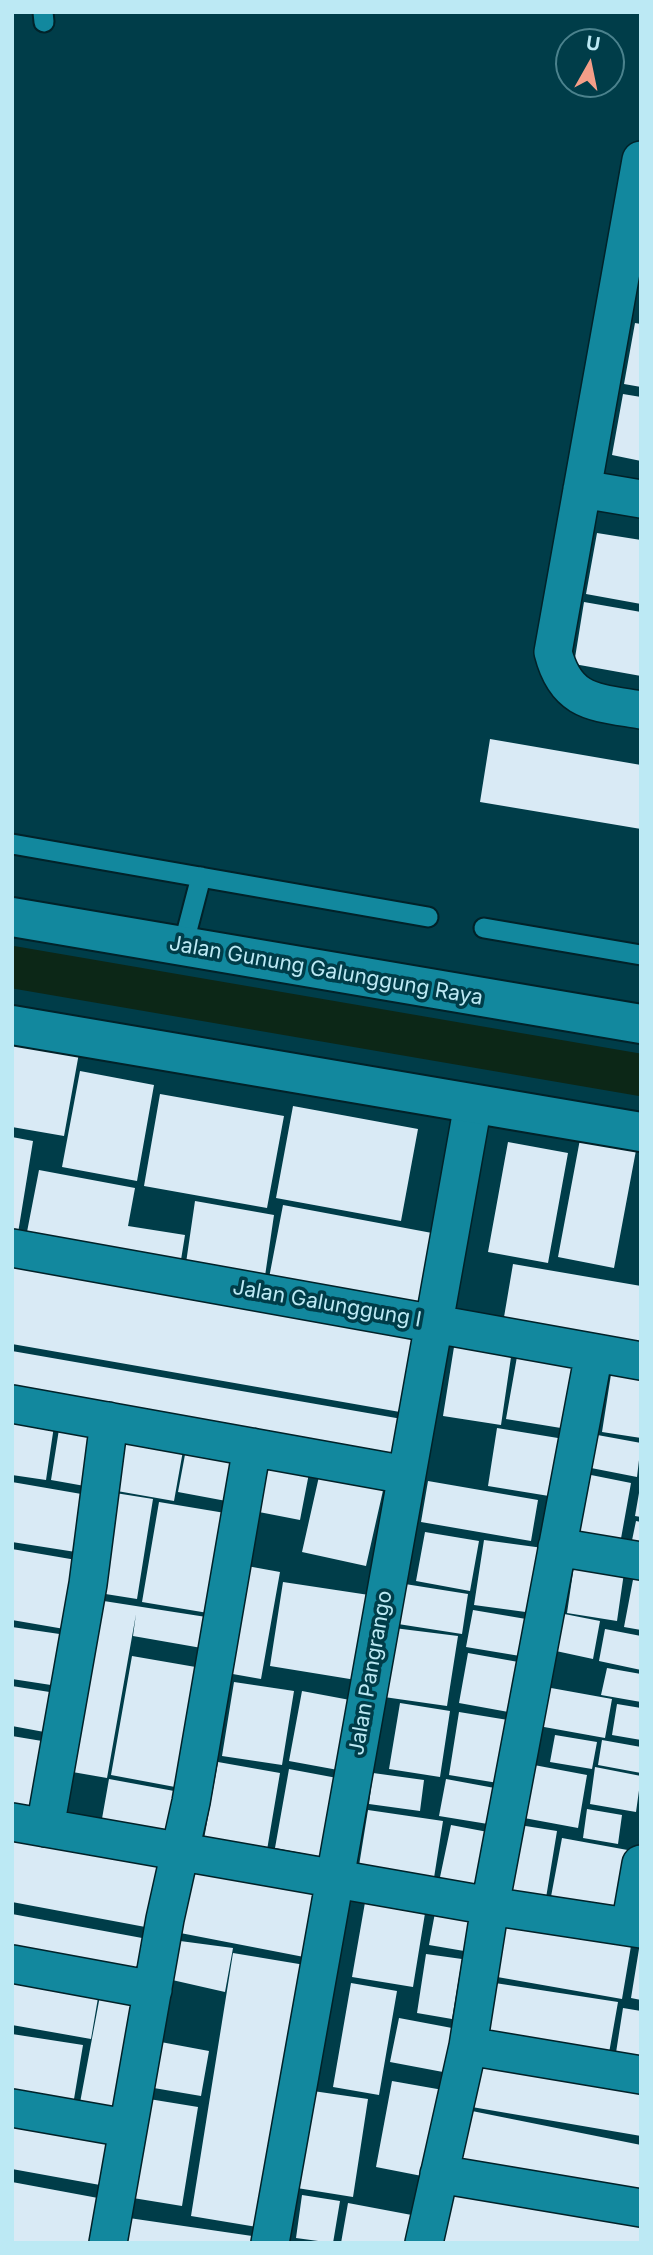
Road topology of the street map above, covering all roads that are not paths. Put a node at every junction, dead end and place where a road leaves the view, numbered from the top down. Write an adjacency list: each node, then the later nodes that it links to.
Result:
1 (641, 160): 2 (street)
2 (629, 292): 3 (street)
3 (582, 489): 4 (street); 5 (street)
4 (641, 499)
5 (641, 710)
6 (12, 844): 7 (lane)
7 (201, 877): 9 (lane); 11 (lane)
8 (12, 917): 11 (street, Jalan Gunung Galunggung Raya)
9 (428, 917)
10 (484, 928): 12 (lane)
11 (183, 946): 13 (street, Jalan Gunung Galunggung Raya)
12 (641, 955)
13 (641, 1024)
14 (12, 1025): 15 (street)
15 (472, 1104): 16 (street); 18 (street, Jalan Pangrango)
16 (641, 1132)
17 (12, 1248): 18 (street, Jalan Galunggung I)
18 (434, 1323): 19 (street, Jalan Galunggung I); 24 (street, Jalan Pangrango)
19 (594, 1353): 20 (street, Jalan Galunggung I); 25 (street)
20 (641, 1361)
21 (12, 1404): 22 (street)
22 (108, 1422): 23 (street); 27 (street)
23 (252, 1447): 24 (street); 28 (street)
24 (406, 1475): 30 (street, Jalan Pangrango)
25 (557, 1547): 26 (street); 31 (street)
26 (641, 1561)
27 (29, 1825): 28 (street)
28 (178, 1852): 30 (street); 34 (street)
29 (641, 1864): 32 (street)
30 (335, 1878): 31 (street); 42 (street, Jalan Pangrango)
31 (490, 1906): 32 (street); 35 (street)
32 (635, 1928)
33 (12, 1964): 34 (street)
34 (153, 1990): 38 (street)
35 (468, 2046): 36 (street); 39 (street)
36 (641, 2075)
37 (12, 2108): 38 (street)
38 (125, 2128): 41 (street)
39 (439, 2174): 40 (street); 43 (street)
40 (641, 2208)
41 (108, 2243)
42 (270, 2243)
43 (424, 2243)

